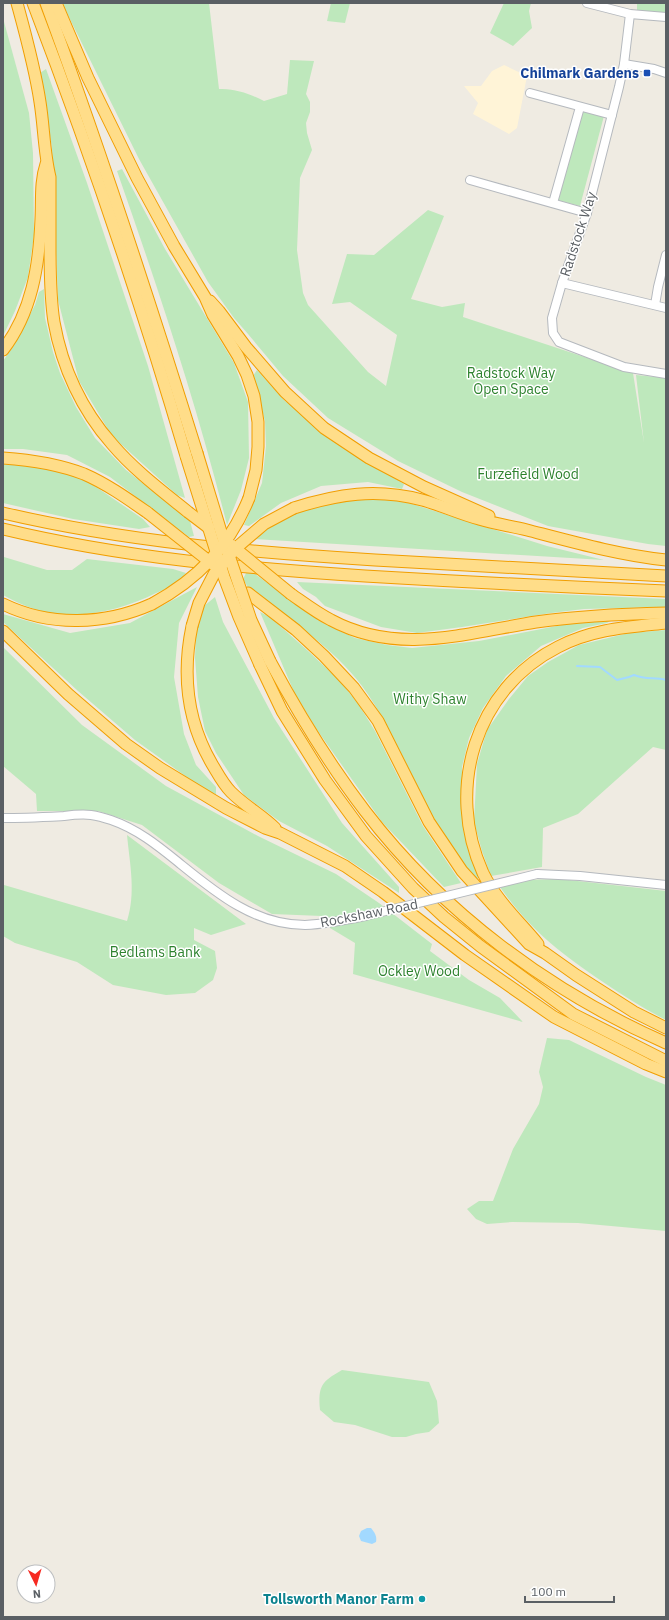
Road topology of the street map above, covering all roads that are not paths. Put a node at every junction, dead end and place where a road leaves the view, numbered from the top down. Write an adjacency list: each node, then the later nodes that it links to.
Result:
1 (17, 3): 13 (highway)
2 (33, 3): 24 (highway)
3 (46, 3): 24 (highway)
4 (56, 3): 19 (highway)
5 (587, 3): 6 (street)
6 (630, 14): 7 (street); 8 (street, Radstock Way)
7 (666, 17)
8 (624, 64): 9 (street); 12 (street, Radstock Way)
9 (666, 74)
10 (530, 93): 11 (street)
11 (580, 107): 12 (street); 15 (street)
12 (612, 115): 16 (street, Radstock Way)
13 (46, 164): 22 (highway); 33 (highway, bridge)
14 (470, 180): 15 (street)
15 (553, 204): 16 (street)
16 (587, 213): 18 (street, Radstock Way)
17 (666, 255): 20 (street)
18 (562, 283): 20 (street); 23 (street, Radstock Way)
19 (205, 296): 27 (highway); 32 (highway, bridge)
20 (655, 305): 21 (street)
21 (666, 308)
22 (3, 350)
23 (666, 374)
24 (192, 455): 36 (highway, bridge)
25 (3, 458): 40 (highway, bridge)
26 (3, 513): 30 (highway)
27 (502, 524): 29 (highway); 38 (highway, bridge)
28 (3, 529): 31 (highway)
29 (666, 560)
30 (666, 576)
31 (666, 590)
32 (3, 604)
33 (666, 613)
34 (666, 622): 40 (highway)
35 (3, 631): 38 (highway)
36 (265, 663): 42 (highway); 43 (highway)
37 (3, 818): 39 (street, Rockshaw Road, bridge)
38 (280, 833): 44 (highway)
39 (666, 885)
40 (545, 953): 41 (highway)
41 (666, 1028)
42 (666, 1043)
43 (666, 1061)
44 (666, 1072)

